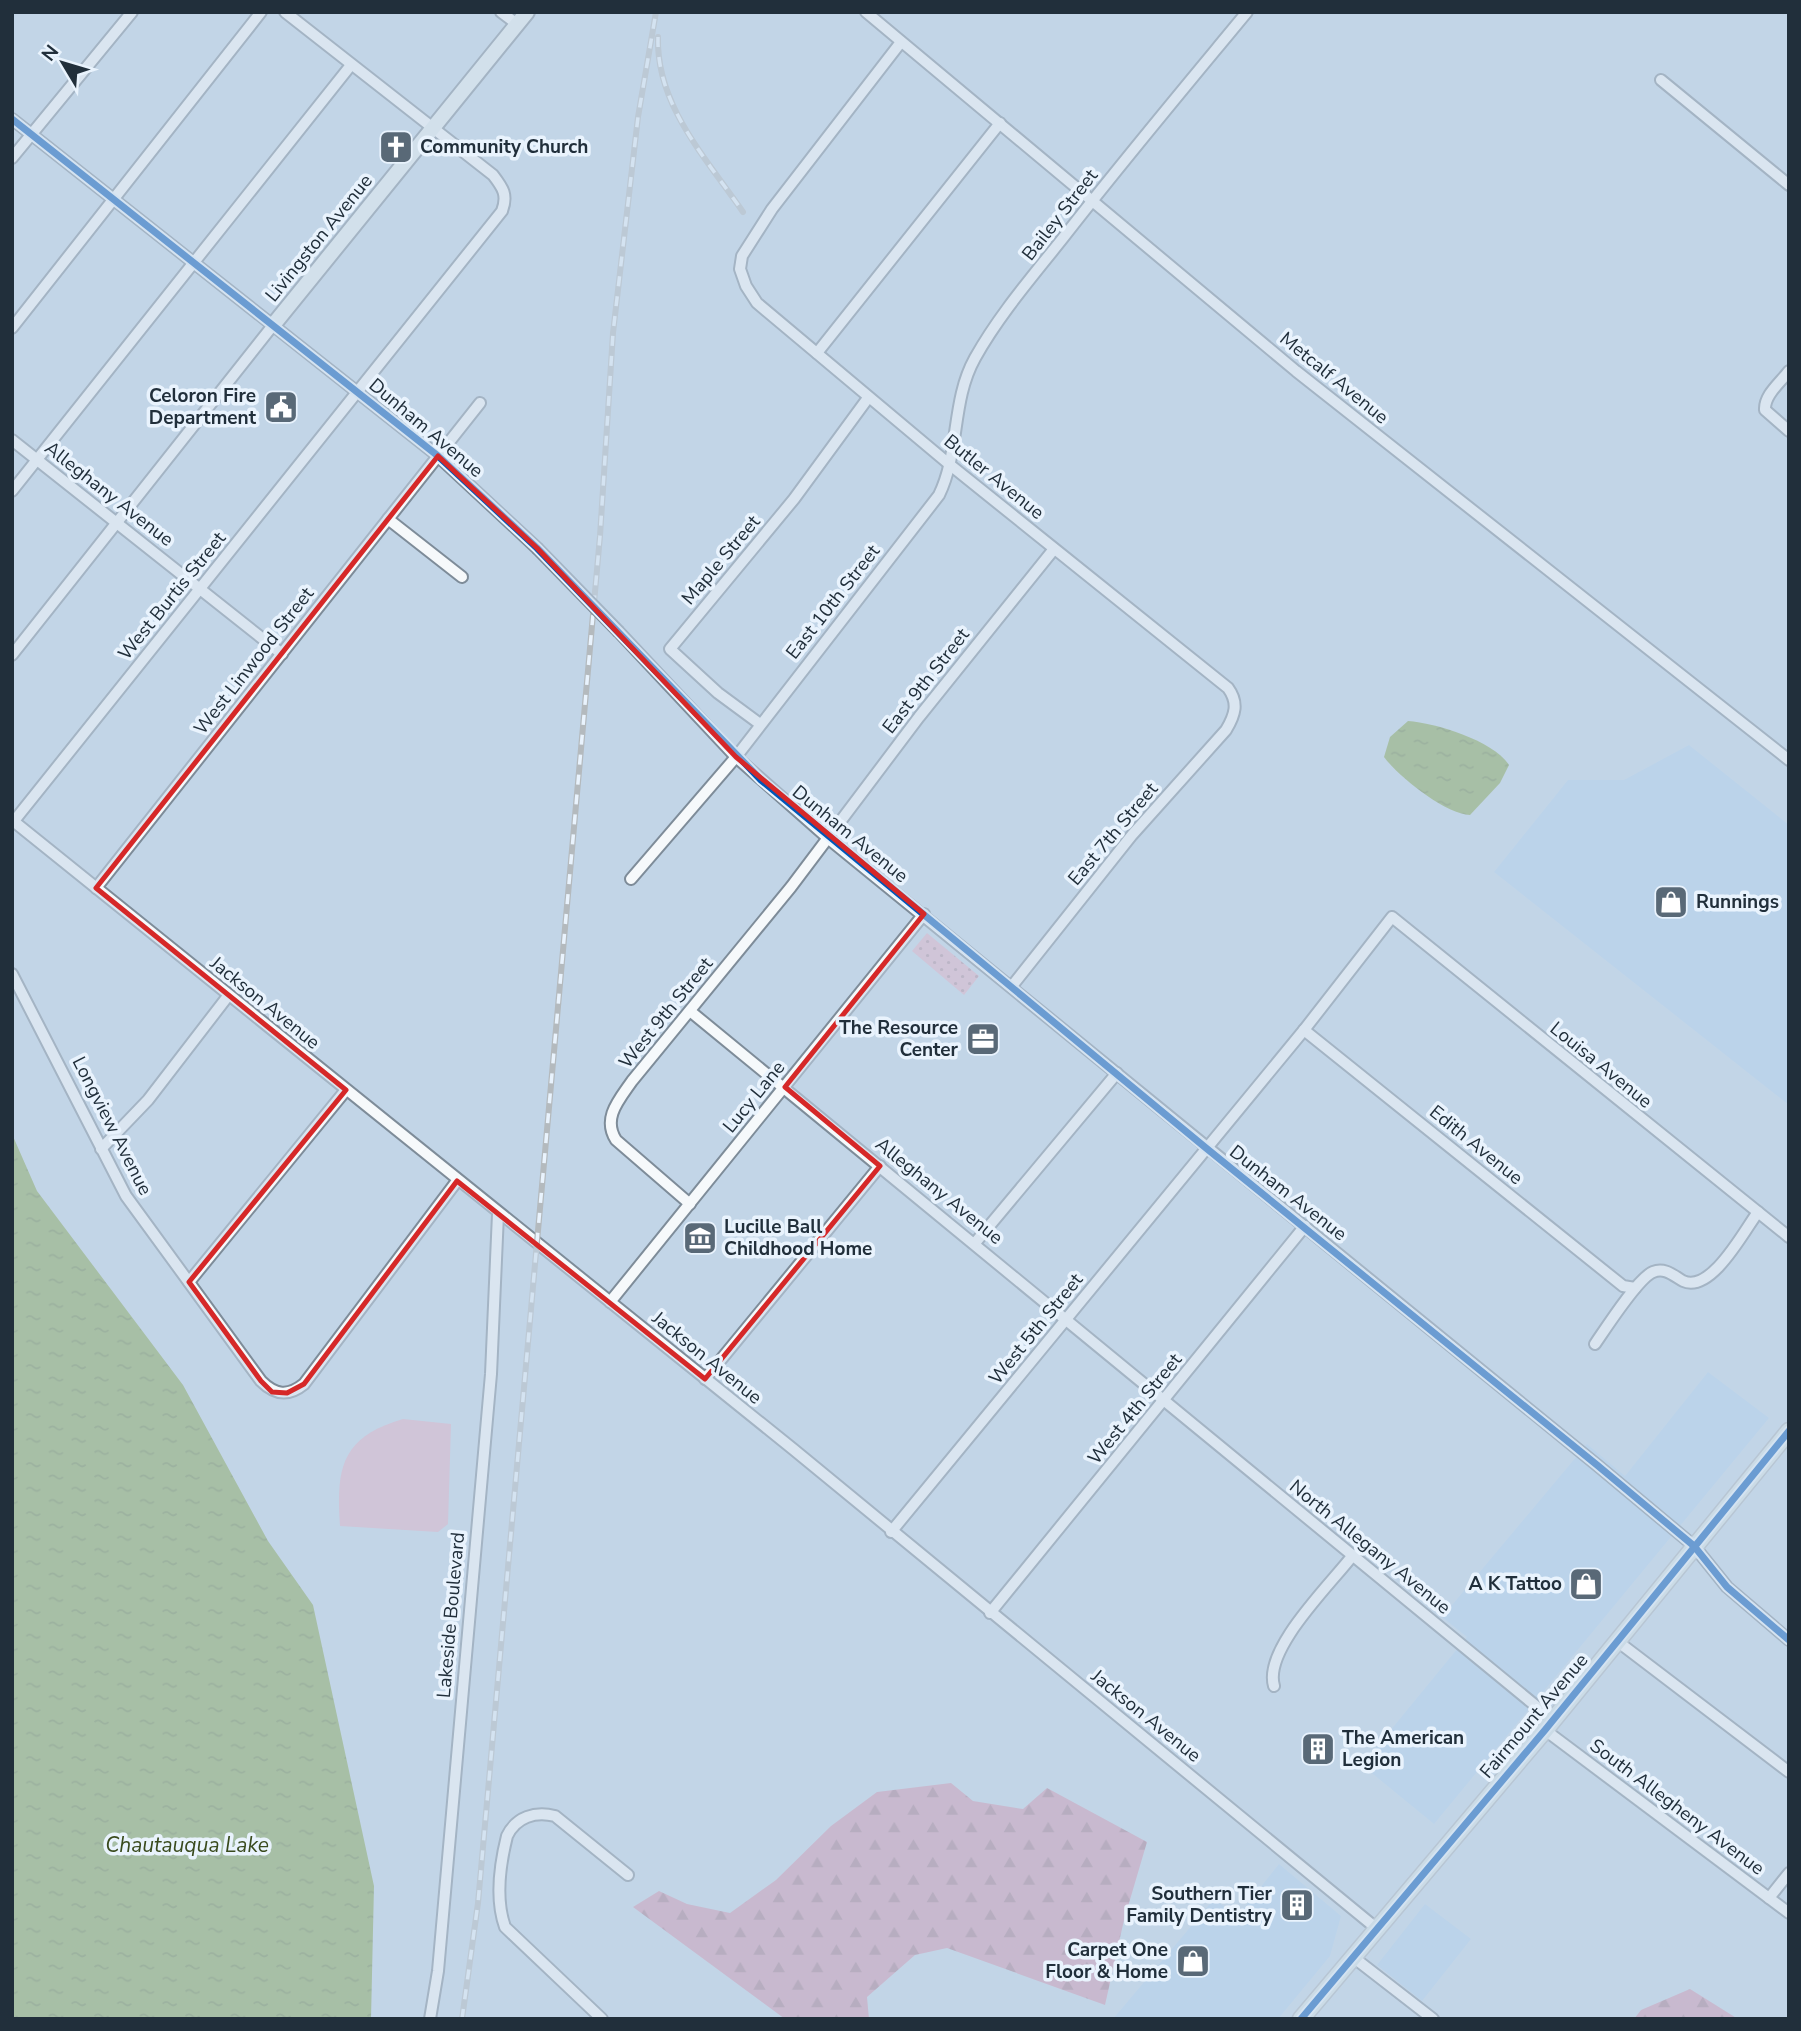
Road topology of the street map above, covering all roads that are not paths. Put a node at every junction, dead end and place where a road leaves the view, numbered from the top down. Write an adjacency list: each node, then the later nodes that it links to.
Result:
1 (131, 12): 15 (street)
2 (261, 12): 18 (street)
3 (285, 12): 10 (street)
4 (501, 12): 8 (street)
5 (527, 12): 8 (street, Livingston Avenue)
6 (866, 12): 9 (street, Metcalf Avenue)
7 (1247, 12): 19 (street, Bailey Street)
8 (517, 24): 14 (street, Livingston Avenue)
9 (901, 42): 13 (street, Metcalf Avenue); 23 (street, Butler Avenue)
10 (351, 65): 14 (street); 20 (street)
11 (1661, 80): 17 (street)
12 (12, 119): 15 (street, Dunham Avenue)
13 (1000, 123): 19 (street, Metcalf Avenue); 23 (street)
14 (433, 128): 21 (street, Livingston Avenue); 25 (street, West Burtis Street)
15 (31, 134): 16 (street); 18 (street, Dunham Avenue)
16 (12, 158)
17 (1789, 185)
18 (114, 198): 20 (street, Dunham Avenue); 22 (street)
19 (1092, 201): 32 (street, Bailey Street); 44 (street, Metcalf Avenue)
20 (196, 262): 21 (street, Dunham Avenue); 31 (street)
21 (274, 324): 25 (street, Dunham Avenue); 35 (street, Livingston Avenue)
22 (12, 328)
23 (817, 353): 26 (street, Butler Avenue)
24 (1789, 371): 28 (street)
25 (358, 392): 30 (street, Dunham Avenue); 38 (street, West Burtis Street)
26 (868, 398): 32 (street, Butler Avenue); 42 (street, Maple Street)
27 (480, 403): 30 (street, West Linwood Street)
28 (1789, 431)
29 (12, 440): 31 (street, Alleghany Avenue)
30 (438, 456): 34 (street, West Linwood Street); 43 (street, Dunham Avenue, bridge)
31 (37, 459): 33 (street); 35 (street, Alleghany Avenue)
32 (949, 464): 36 (street, Butler Avenue); 42 (street, East 10th Street)
33 (12, 491)
34 (388, 519): 37 (street); 39 (street, West Linwood Street)
35 (117, 522): 38 (street, Alleghany Avenue); 40 (street, Livingston Avenue)
36 (1054, 548): 41 (street, Butler Avenue); 46 (street, East 9th Street)
37 (462, 577)
38 (200, 589): 39 (street, Alleghany Avenue); 45 (street, West Burtis Street)
39 (282, 654): 48 (street, West Linwood Street)
40 (12, 655)
41 (1235, 703): 52 (street, East 7th Street)
42 (760, 724): 43 (street, East 10th Street)
43 (736, 757): 46 (street, Dunham Avenue); 47 (street, East 10th Street)
44 (1789, 760)
45 (13, 821): 48 (street, Jackson Avenue)
46 (829, 839): 49 (street, Dunham Avenue); 54 (street, West 9th Street)
47 (631, 878)
48 (96, 888): 53 (street, Jackson Avenue)
49 (924, 914): 52 (street, Dunham Avenue); 57 (street, Lucy Lane)
50 (1392, 917): 55 (street, West 5th Street); 64 (street, Louisa Avenue)
51 (12, 974): 60 (street, Longview Avenue)
52 (1012, 986): 56 (street, Dunham Avenue)
53 (228, 996): 58 (street, Jackson Avenue); 60 (street)
54 (690, 1011): 57 (street, Alleghany Avenue); 63 (street, West 9th Street)
55 (1304, 1030): 59 (street, West 5th Street); 70 (street, Edith Avenue)
56 (1117, 1073): 59 (street, Dunham Avenue); 68 (street)
57 (785, 1087): 61 (street, Alleghany Avenue); 63 (street, Lucy Lane)
58 (346, 1090): 62 (street, Jackson Avenue); 69 (street)
59 (1206, 1148): 66 (street, Dunham Avenue); 72 (street, West 5th Street)
60 (101, 1150): 69 (street, Longview Avenue)
61 (880, 1166): 68 (street, Alleghany Avenue); 74 (street)
62 (457, 1181): 65 (street, Jackson Avenue); 69 (street, Longview Avenue)
63 (690, 1204): 71 (street, Lucy Lane)
64 (1758, 1212): 67 (street, Louisa Avenue); 70 (street)
65 (498, 1214): 71 (street, Jackson Avenue); 92 (street, Lakeside Boulevard)
66 (1305, 1226): 75 (street, West 4th Street); 78 (street, Dunham Avenue)
67 (1789, 1237)
68 (975, 1244): 72 (street, Alleghany Avenue)
69 (189, 1282)
70 (1631, 1288): 73 (street)
71 (610, 1302): 74 (street, Jackson Avenue)
72 (1067, 1319): 75 (street, Alleghany Avenue); 77 (street, West 5th Street)
73 (1595, 1344)
74 (705, 1378): 77 (street, Jackson Avenue)
75 (1165, 1400): 79 (street, North Allegany Avenue); 80 (street, West 4th Street)
76 (1789, 1431): 78 (main road, Fairmount Avenue)
77 (891, 1532): 80 (street, Jackson Avenue)
78 (1694, 1546): 81 (street, Dunham Avenue); 82 (main road, Fairmount Avenue)
79 (1353, 1555): 83 (street); 84 (street, North Allegany Avenue)
80 (990, 1613): 90 (street, Jackson Avenue)
81 (1789, 1640)
82 (1617, 1641): 84 (main road, Fairmount Avenue); 85 (street)
83 (1274, 1686)
84 (1549, 1725): 88 (street, South Allegheny Avenue); 90 (main road, Fairmount Avenue)
85 (1789, 1772)
86 (1789, 1873): 88 (street)
87 (628, 1875): 93 (street)
88 (1769, 1898): 89 (street, South Allegheny Avenue)
89 (1789, 1913)
90 (1376, 1928): 91 (main road, Fairmount Avenue)
91 (1353, 1956): 94 (main road, Fairmount Avenue); 95 (street)
92 (430, 2019)
93 (602, 2019)
94 (1301, 2019)
95 (1433, 2019)

